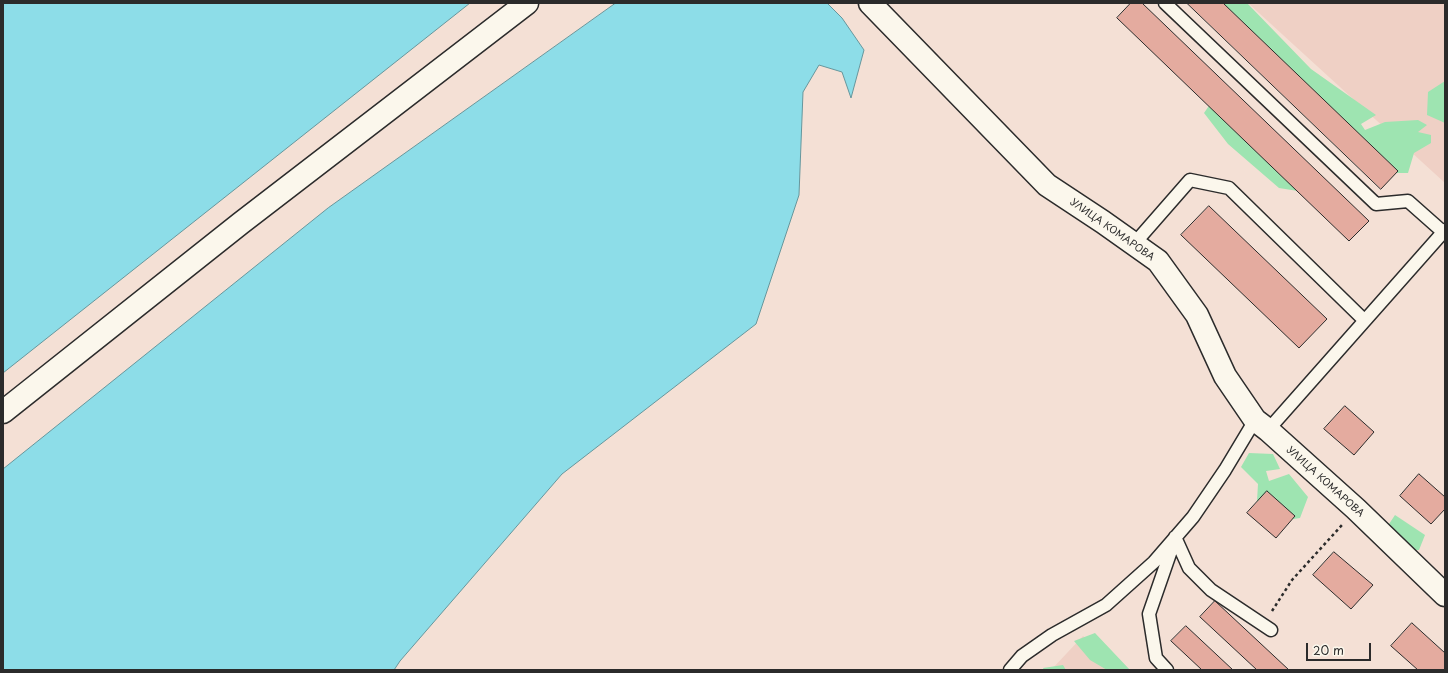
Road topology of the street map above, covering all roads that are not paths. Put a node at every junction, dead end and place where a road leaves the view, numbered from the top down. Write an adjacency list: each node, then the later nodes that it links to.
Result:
1 (527, 3): 7 (street)
2 (870, 3): 5 (street, УЛИЦА КОМАРОВА)
3 (1165, 3): 4 (lane)
4 (1444, 231): 6 (lane)
5 (1134, 244): 6 (lane); 8 (street, УЛИЦА КОМАРОВА)
6 (1364, 320): 8 (lane)
7 (3, 412)
8 (1261, 425): 9 (lane); 10 (street, УЛИЦА КОМАРОВА)
9 (1175, 537): 11 (lane); 12 (lane); 13 (lane)
10 (1445, 595)
11 (1267, 627)
12 (1010, 670)
13 (1167, 670)

